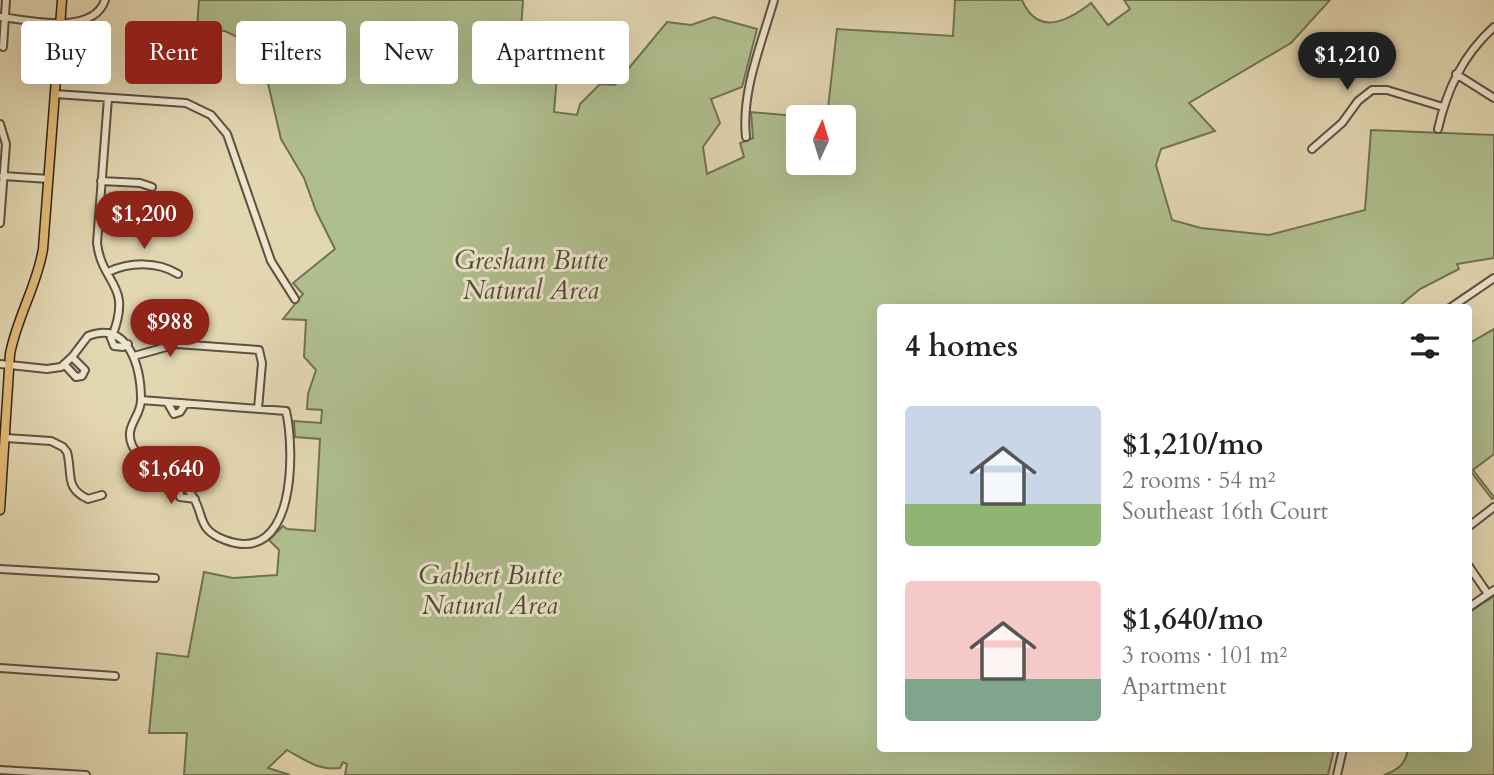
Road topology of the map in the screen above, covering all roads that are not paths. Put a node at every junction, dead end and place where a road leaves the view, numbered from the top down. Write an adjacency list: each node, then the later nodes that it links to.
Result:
1 (6, 0): 5 (street)
2 (62, 0): 7 (main road)
3 (105, 0): 8 (street)
4 (774, 0): 19 (street)
5 (2, 17): 6 (street); 10 (street)
6 (49, 21)
7 (61, 21)
8 (75, 21)
9 (1494, 27): 11 (street)
10 (3, 47)
11 (1456, 74): 15 (street); 16 (street)
12 (56, 84): 13 (main road)
13 (55, 94): 14 (street); 22 (main road)
14 (108, 98): 23 (street); 30 (street)
15 (1494, 98)
16 (1443, 107): 18 (street); 20 (street)
17 (0, 124): 21 (street)
18 (1438, 130)
19 (746, 137)
20 (1312, 149)
21 (3, 176): 22 (street); 25 (street)
22 (49, 179): 36 (main road)
23 (101, 181): 24 (street); 27 (street)
24 (152, 187)
25 (1, 189): 26 (street)
26 (0, 223)
27 (108, 272): 28 (street); 32 (street)
28 (178, 274)
29 (1494, 278): 31 (street)
30 (295, 299)
31 (1456, 304)
32 (111, 334): 33 (street); 34 (street)
33 (134, 356): 37 (street); 40 (street)
34 (72, 357): 35 (street); 35 (street)
35 (65, 365): 36 (street)
36 (3, 366): 41 (main road)
37 (141, 400): 38 (street); 40 (street)
38 (167, 402): 39 (street); 39 (street)
39 (185, 404): 40 (street)
40 (258, 409)
41 (6, 438): 42 (street); 43 (main road)
42 (102, 495)
43 (0, 497): 45 (main road)
44 (1494, 507): 46 (street)
45 (0, 510)
46 (1472, 524)
47 (0, 569): 49 (street)
48 (1472, 570): 50 (street)
49 (155, 578)
50 (1491, 592): 51 (street)
51 (1472, 605)
52 (0, 668): 53 (street)
53 (115, 676)
54 (1342, 752): 57 (street)
55 (0, 770): 56 (street)
56 (86, 775)
57 (1337, 775)

